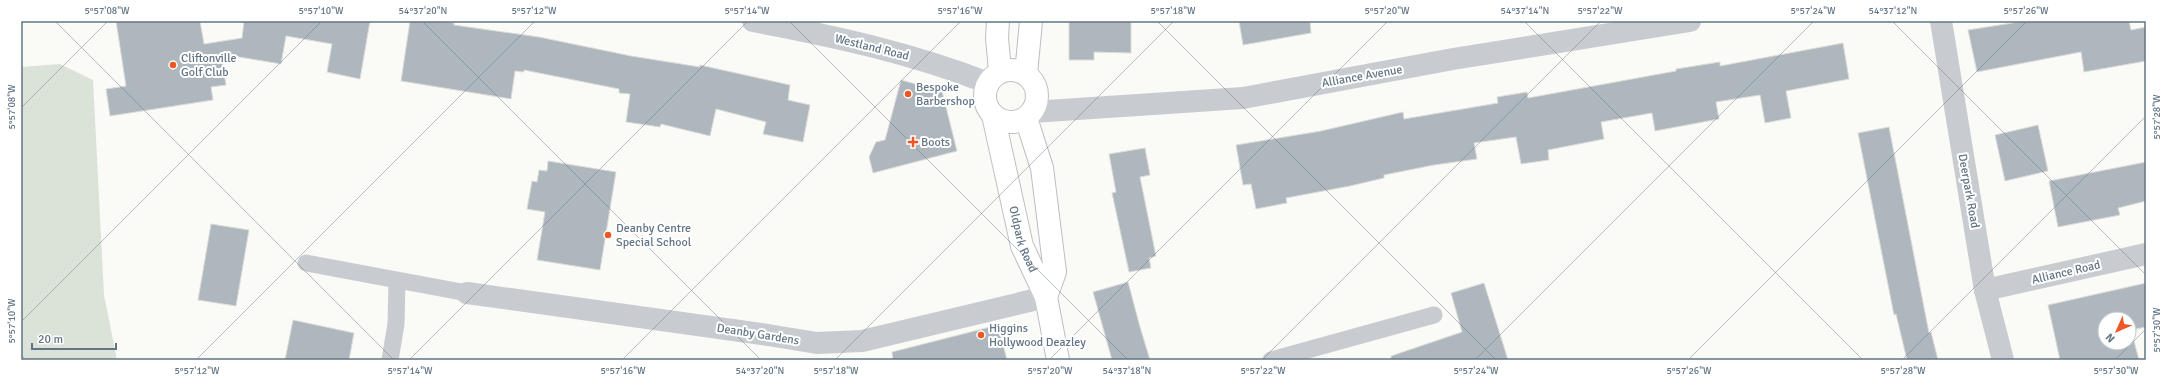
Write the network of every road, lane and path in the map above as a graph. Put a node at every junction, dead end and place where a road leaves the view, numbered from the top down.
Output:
1 (753, 21) edge
2 (998, 21) edge
3 (1031, 21) edge
4 (1690, 21) edge
5 (1941, 21) edge
6 (1026, 74) junction
7 (994, 77) junction
8 (993, 115) junction
9 (1029, 115) junction
10 (2146, 254) edge
11 (306, 263) dead end
12 (398, 281) junction
13 (1985, 290) junction
14 (467, 294) joint
15 (1046, 297) junction
16 (1434, 315) dead end
17 (390, 360) edge
18 (1058, 360) edge
19 (1271, 360) edge
20 (2003, 360) edge

1 - 7 street, Westland Road
2 - 7 main road
3 - 6 main road
4 - 9 street, Alliance Avenue
5 - 13 street, Deerpark Road
6 - 7 main road
6 - 9 main road
7 - 8 main road
8 - 9 main road
8 - 15 main road, Oldpark Road
9 - 15 main road
10 - 13 street, Alliance Road
11 - 12 lane
12 - 14 lane
12 - 17 lane
13 - 20 street, Deerpark Road
14 - 15 street, Deanby Gardens
15 - 18 main road, Oldpark Road
16 - 19 lane

